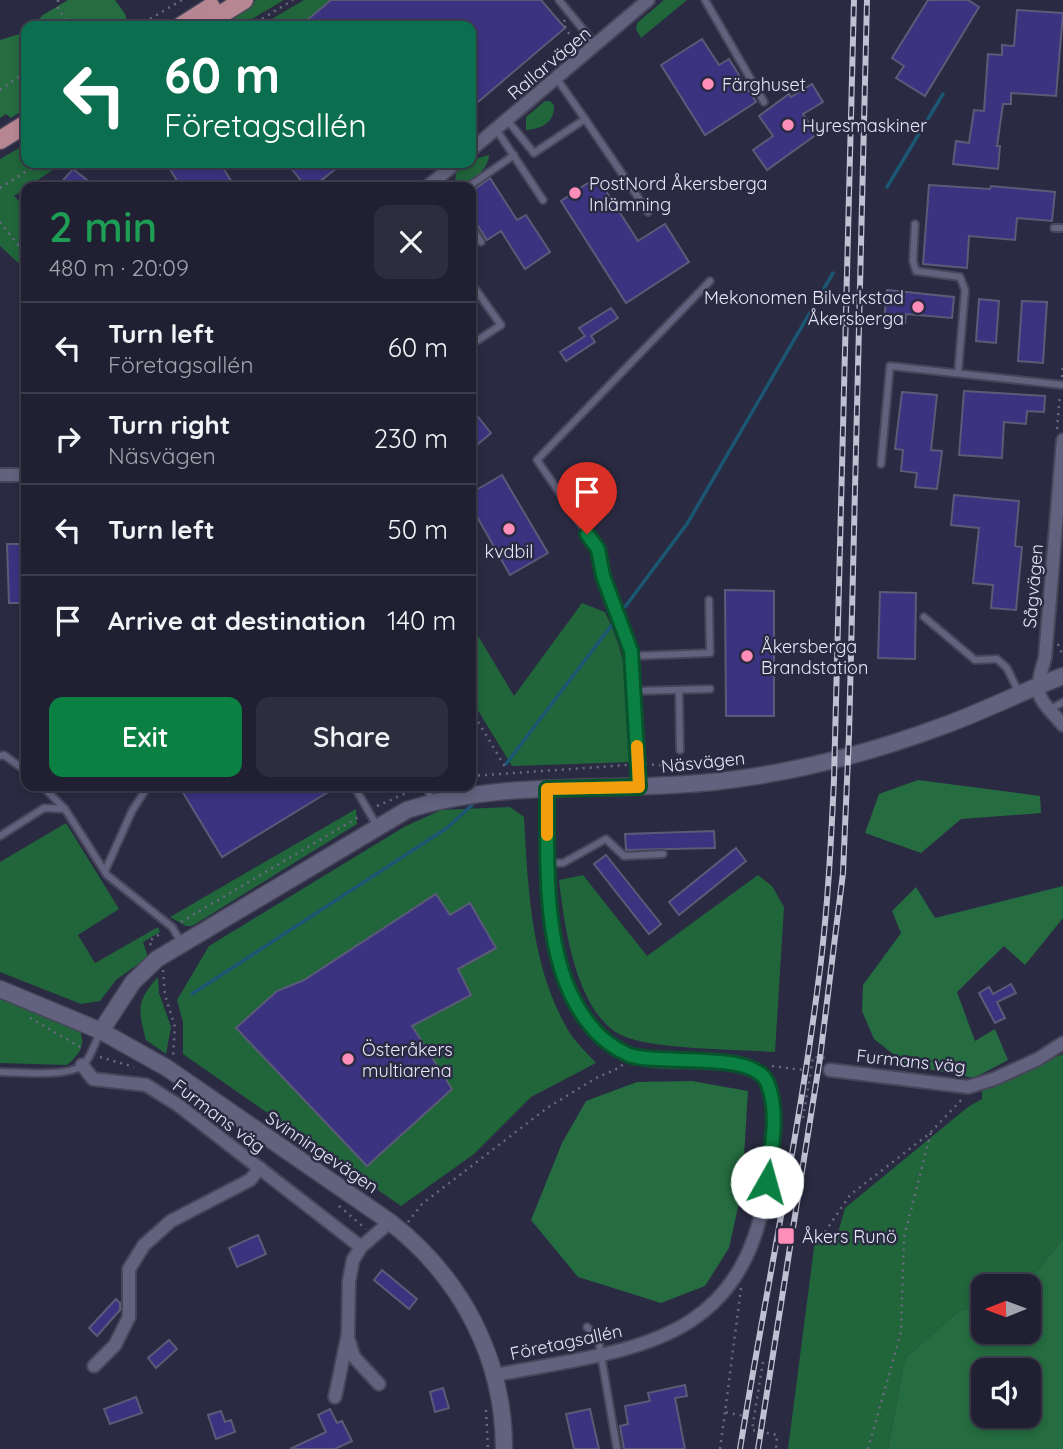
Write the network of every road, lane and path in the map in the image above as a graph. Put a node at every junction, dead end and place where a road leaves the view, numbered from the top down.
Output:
1 (58, 0) edge
2 (182, 0) edge
3 (223, 0) edge
4 (244, 0) edge
5 (293, 0) edge
6 (559, 0) edge
7 (648, 0) edge
8 (705, 0) edge
9 (570, 13) junction
10 (67, 21) edge
11 (146, 21) edge
12 (189, 21) edge
13 (210, 21) edge
14 (258, 21) edge
15 (597, 46) junction
16 (576, 49) dead end
17 (21, 75) edge
18 (557, 79) junction
19 (0, 90) edge
20 (764, 102) dead end
21 (585, 119) junction
22 (507, 120) junction
23 (21, 127) edge
24 (496, 129) junction
25 (21, 138) edge
26 (0, 140) edge
27 (476, 146) edge
28 (0, 152) edge
29 (514, 155) junction
30 (31, 168) edge
31 (475, 182) edge
32 (0, 188) edge
33 (543, 200) dead end
34 (648, 212) dead end
35 (0, 222) edge
36 (915, 224) dead end
37 (1054, 228) dead end
38 (1063, 228) edge
39 (476, 234) edge
40 (481, 242) dead end
41 (21, 249) edge
42 (710, 281) dead end
43 (476, 290) edge
44 (478, 340) dead end
45 (1063, 364) edge
46 (958, 373) junction
47 (1062, 385) edge
48 (1060, 437) edge
49 (881, 464) dead end
50 (0, 475) edge
51 (21, 475) edge
52 (1049, 594) junction
53 (1063, 595) edge
54 (709, 600) dead end
55 (923, 617) dead end
56 (632, 656) junction
57 (1063, 676) edge
58 (1037, 686) junction
59 (710, 689) dead end
60 (679, 690) junction
61 (634, 691) junction
62 (1019, 693) junction
63 (1063, 702) edge
64 (1049, 710) junction
65 (476, 718) edge
66 (1063, 725) edge
67 (680, 750) dead end
68 (0, 755) edge
69 (638, 764) junction
70 (21, 768) edge
71 (704, 769) dead end
72 (508, 771) junction
73 (476, 775) edge
74 (639, 787) junction
75 (547, 789) junction
76 (47, 791) edge
77 (145, 791) edge
78 (357, 791) edge
79 (429, 791) edge
80 (430, 802) junction
81 (65, 809) junction
82 (377, 826) junction
83 (0, 836) edge
84 (663, 854) dead end
85 (547, 863) junction
86 (105, 871) junction
87 (182, 944) junction
88 (0, 989) edge
89 (28, 1017) dead end
90 (101, 1031) junction
91 (1063, 1043) edge
92 (90, 1053) junction
93 (628, 1054) junction
94 (82, 1065) junction
95 (139, 1068) dead end
96 (830, 1070) joint
97 (811, 1071) junction
98 (0, 1072) edge
99 (759, 1073) junction
100 (968, 1087) junction
101 (803, 1118) dead end
102 (932, 1132) junction
103 (260, 1168) junction
104 (413, 1218) dead end
105 (390, 1222) junction
106 (825, 1232) dead end
107 (361, 1247) junction
108 (744, 1265) junction
109 (587, 1327) dead end
110 (348, 1334) junction
111 (600, 1357) junction
112 (763, 1362) dead end
113 (94, 1367) dead end
114 (495, 1375) junction
115 (379, 1384) dead end
116 (335, 1397) dead end
117 (485, 1408) dead end
118 (725, 1412) junction
119 (753, 1418) junction
120 (488, 1449) edge
121 (504, 1449) edge
122 (617, 1449) edge
123 (720, 1449) edge
124 (776, 1449) edge
125 (868, 1449) edge

1 - 10 path
2 - 11 path
3 - 12 main road
4 - 13 main road
5 - 14 path
6 - 9 lane
7 - 15 street, Rallarvägen
8 - 20 lane
9 - 15 lane
9 - 16 path
15 - 18 street, Rallarvägen
17 - 19 path
18 - 21 lane
18 - 22 street, Rallarvägen
21 - 22 lane
21 - 34 lane
22 - 24 street, Rallarvägen
23 - 26 main road
24 - 27 street, Rallarvägen
24 - 29 lane
25 - 28 main road
29 - 31 lane
29 - 33 lane
30 - 32 path
35 - 41 path
36 - 46 lane
37 - 38 lane
39 - 40 lane
42 - 56 lane
43 - 44 lane
45 - 47 path
46 - 47 lane
46 - 49 lane
47 - 48 path
48 - 52 street, Sågvägen
50 - 51 street
52 - 53 lane
52 - 58 street, Sågvägen
54 - 56 lane
55 - 62 lane
56 - 61 lane
57 - 58 street, Näsvägen
58 - 62 street, Näsvägen
58 - 64 street
59 - 60 lane
60 - 61 lane
60 - 67 lane
61 - 69 lane
62 - 74 street, Näsvägen
63 - 64 lane
64 - 66 street
65 - 72 path
68 - 70 lane
69 - 71 path
69 - 72 path
69 - 74 lane
72 - 73 path
74 - 75 street, Näsvägen
75 - 80 street, Näsvägen
75 - 85 street
76 - 81 lane
77 - 86 lane
78 - 82 lane
79 - 80 lane
80 - 82 street, Näsvägen
81 - 83 lane
81 - 86 lane
82 - 87 street, Näsvägen
84 - 85 lane
85 - 93 street
86 - 87 lane
87 - 90 street, Näsvägen
88 - 90 street, Svinningevägen
89 - 92 path
90 - 92 lane
90 - 105 street, Svinningevägen
91 - 100 street, Furmans väg
92 - 94 lane
92 - 95 path
93 - 99 street
93 - 104 path
94 - 98 lane
94 - 103 street, Furmans väg
96 - 97 path
96 - 100 street, Furmans väg
97 - 99 path
97 - 101 path
99 - 108 street, Företagsallén
100 - 102 path
102 - 106 path
102 - 125 path
103 - 107 street, Furmans väg
103 - 113 street, Furmans väg
105 - 107 street
105 - 114 street, Svinningevägen
107 - 110 street
108 - 111 street, Företagsallén
108 - 118 path
109 - 111 lane
110 - 115 street
110 - 116 street
111 - 114 street, Företagsallén
111 - 122 lane
112 - 119 path
114 - 121 street, Svinningevägen
117 - 120 path
118 - 119 path
118 - 123 path
119 - 124 path

